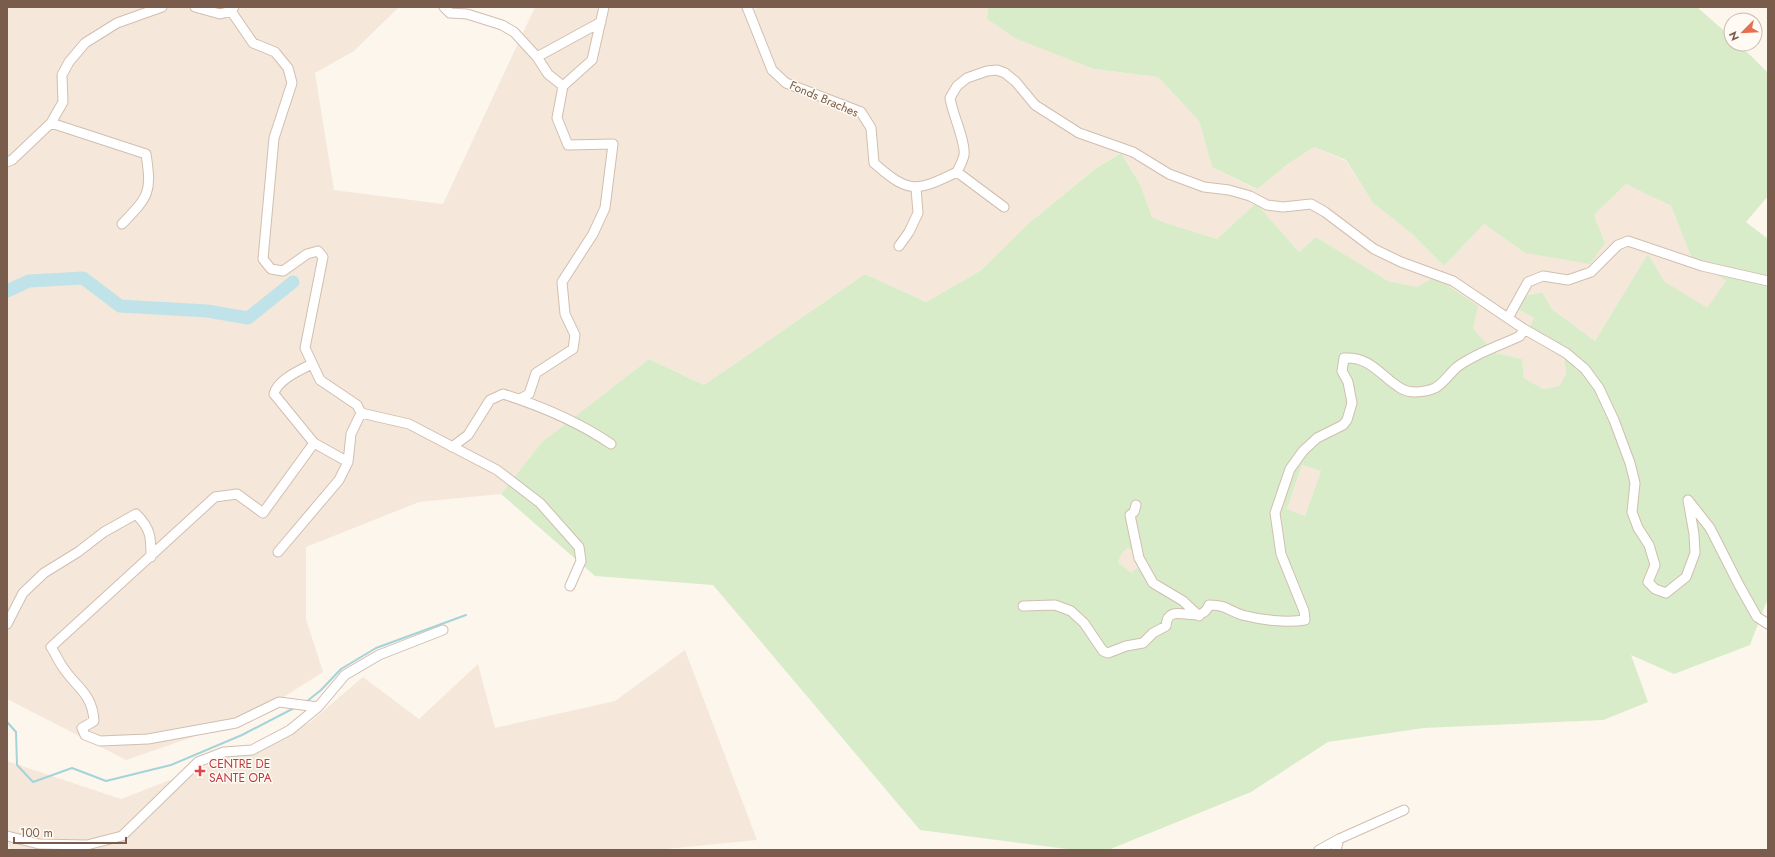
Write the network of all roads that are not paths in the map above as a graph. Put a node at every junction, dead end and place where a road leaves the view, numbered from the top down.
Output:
1 (162, 7) edge
2 (194, 7) edge
3 (444, 7) edge
4 (604, 7) edge
5 (747, 7) edge
6 (232, 9) edge
7 (601, 22) junction
8 (537, 57) junction
9 (563, 86) junction
10 (51, 123) junction
11 (7, 162) edge
12 (957, 172) junction
13 (916, 188) junction
14 (1004, 207) dead end
15 (122, 224) dead end
16 (900, 246) dead end
17 (1768, 281) edge
18 (1508, 318) junction
19 (1524, 329) junction
20 (312, 364) junction
21 (520, 399) junction
22 (360, 413) junction
23 (314, 443) junction
24 (611, 444) dead end
25 (452, 447) junction
26 (348, 462) junction
27 (1136, 505) dead end
28 (278, 552) dead end
29 (151, 557) junction
30 (570, 586) dead end
31 (1023, 606) dead end
32 (1199, 616) junction
33 (7, 624) edge
34 (1768, 624) edge
35 (443, 630) dead end
36 (318, 707) junction
37 (1404, 810) dead end
38 (7, 836) edge
39 (1339, 839) junction
40 (1319, 850) edge
41 (1336, 850) edge

1 - 10 street
2 - 6 street
3 - 8 street
4 - 7 street
5 - 13 street, Fonds Braches
6 - 20 street
7 - 8 street
7 - 9 street
8 - 9 street
9 - 21 street
10 - 11 street
10 - 15 street
12 - 13 street
12 - 14 street
12 - 18 street
13 - 16 street
17 - 18 street
18 - 19 street
19 - 32 street
19 - 34 street
20 - 22 street
20 - 23 street
21 - 24 street
21 - 25 street
22 - 25 street
22 - 26 street
23 - 26 street
23 - 29 street
25 - 30 street
26 - 28 street
27 - 32 street
29 - 33 street
29 - 36 street
31 - 32 street
35 - 36 street
36 - 38 street
37 - 39 street
39 - 40 street
39 - 41 street

